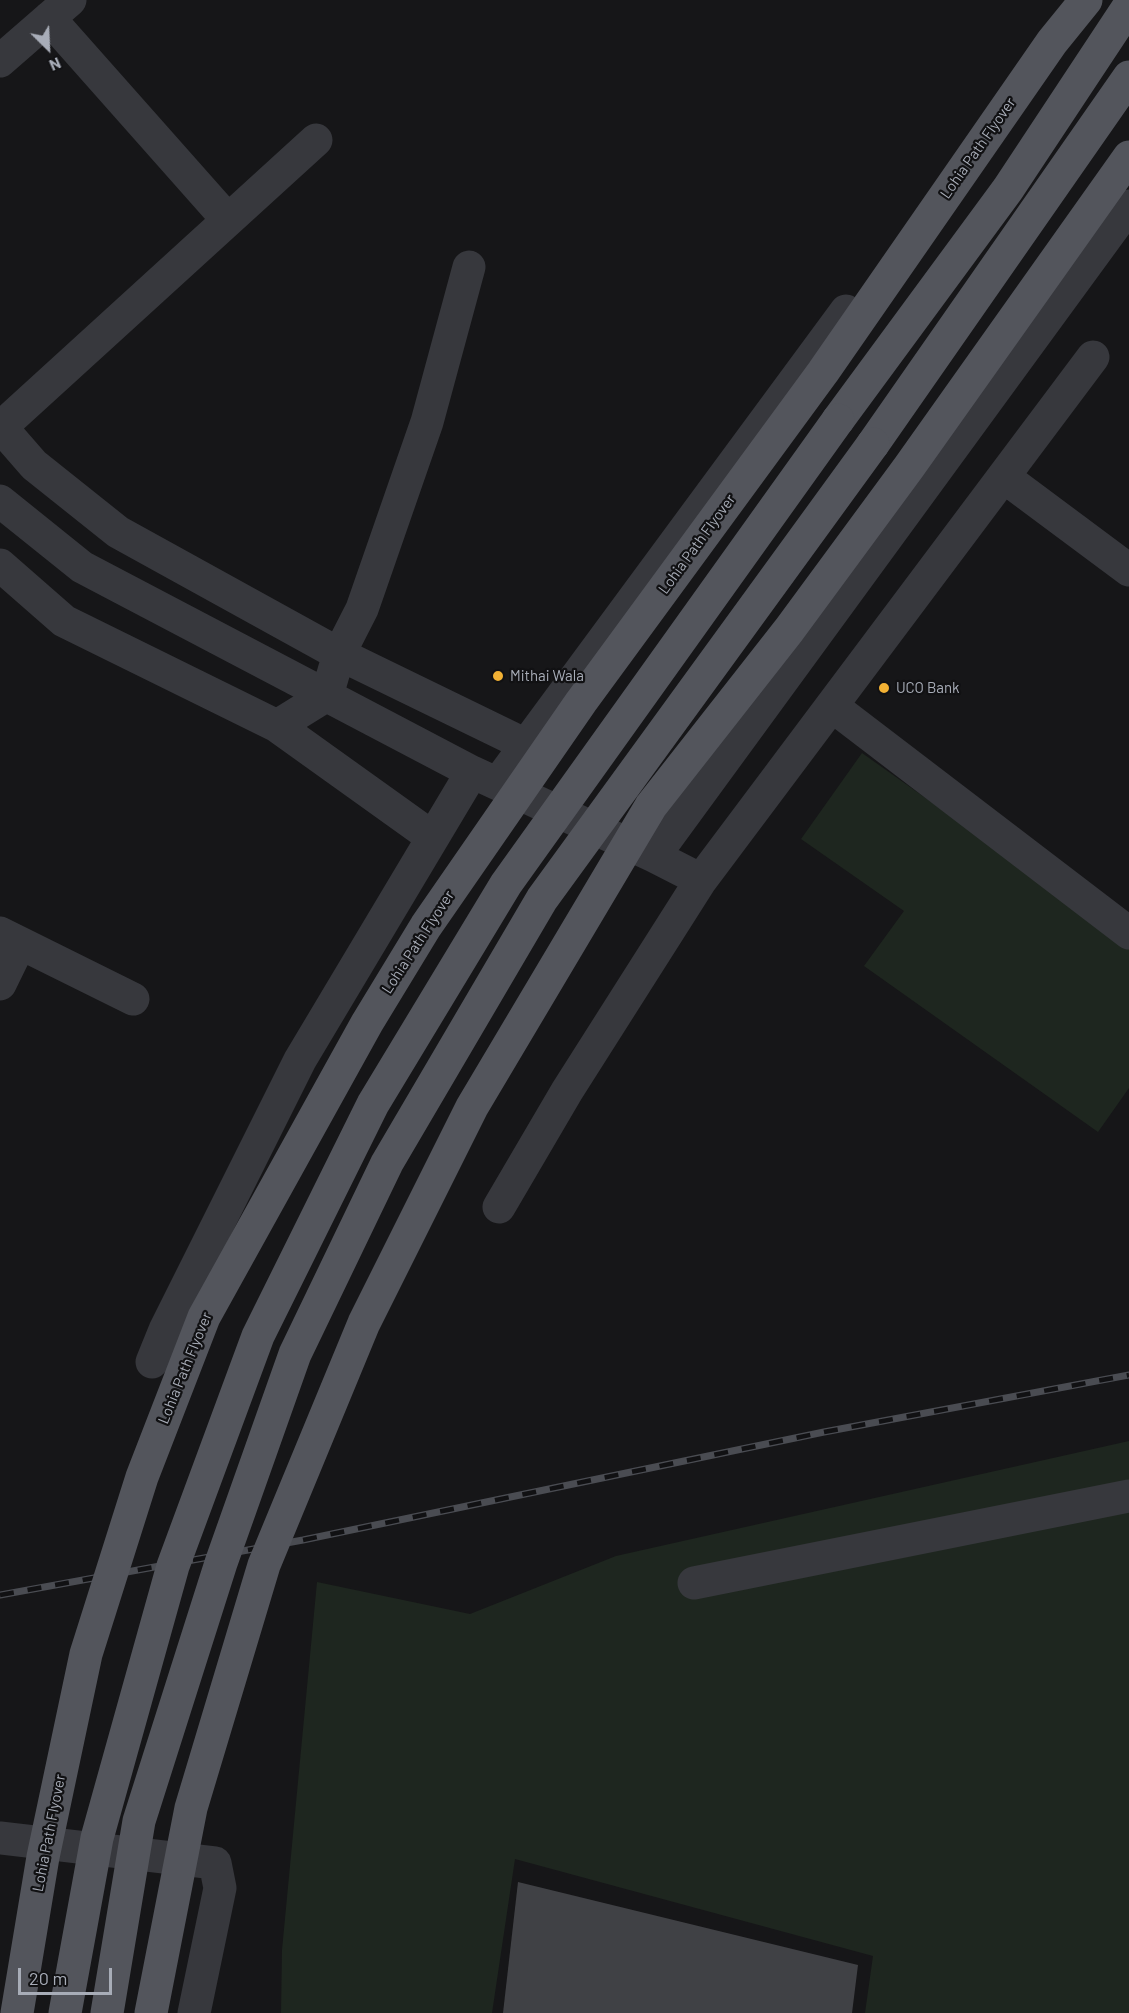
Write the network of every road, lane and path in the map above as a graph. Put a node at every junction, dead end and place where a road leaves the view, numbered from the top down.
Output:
1 (1065, 0) edge
2 (1086, 0) edge
3 (1129, 6) edge
4 (59, 9) edge
5 (0, 61) edge
6 (1129, 77) edge
7 (316, 140) dead end
8 (1129, 157) edge
9 (1129, 206) edge
10 (228, 220) junction
11 (469, 267) dead end
12 (1093, 357) dead end
13 (0, 427) edge
14 (1004, 477) junction
15 (0, 501) edge
16 (0, 566) edge
17 (1129, 570) edge
18 (339, 654) junction
19 (327, 695) junction
20 (832, 706) junction
21 (277, 726) junction
22 (526, 745) junction
23 (485, 778) junction
24 (432, 837) junction
25 (654, 856) junction
26 (700, 880) junction
27 (1129, 933) edge
28 (10, 938) edge
29 (0, 984) edge
30 (133, 999) dead end
31 (499, 1207) dead end
32 (152, 1362) dead end
33 (1129, 1496) edge
34 (693, 1583) dead end
35 (0, 1838) edge
36 (17, 2013) edge
37 (65, 2013) edge
38 (107, 2013) edge
39 (151, 2013) edge
40 (194, 2013) edge

1 - 22 street
2 - 36 main road, Lohia Path Flyover, bridge
3 - 37 main road, bridge
4 - 5 street
4 - 10 street
6 - 38 main road, bridge
7 - 10 street
8 - 39 main road, bridge
9 - 25 street
10 - 13 street
11 - 18 street
12 - 14 street
13 - 18 street
14 - 17 street
14 - 20 street
15 - 19 street
16 - 21 street
18 - 19 street
18 - 22 street
19 - 21 street
19 - 23 street
20 - 26 street
20 - 27 street
21 - 24 street
22 - 23 street
23 - 24 street
23 - 25 street
24 - 32 street
25 - 26 street
26 - 31 street
28 - 29 street
28 - 30 street
33 - 34 street
35 - 40 street

